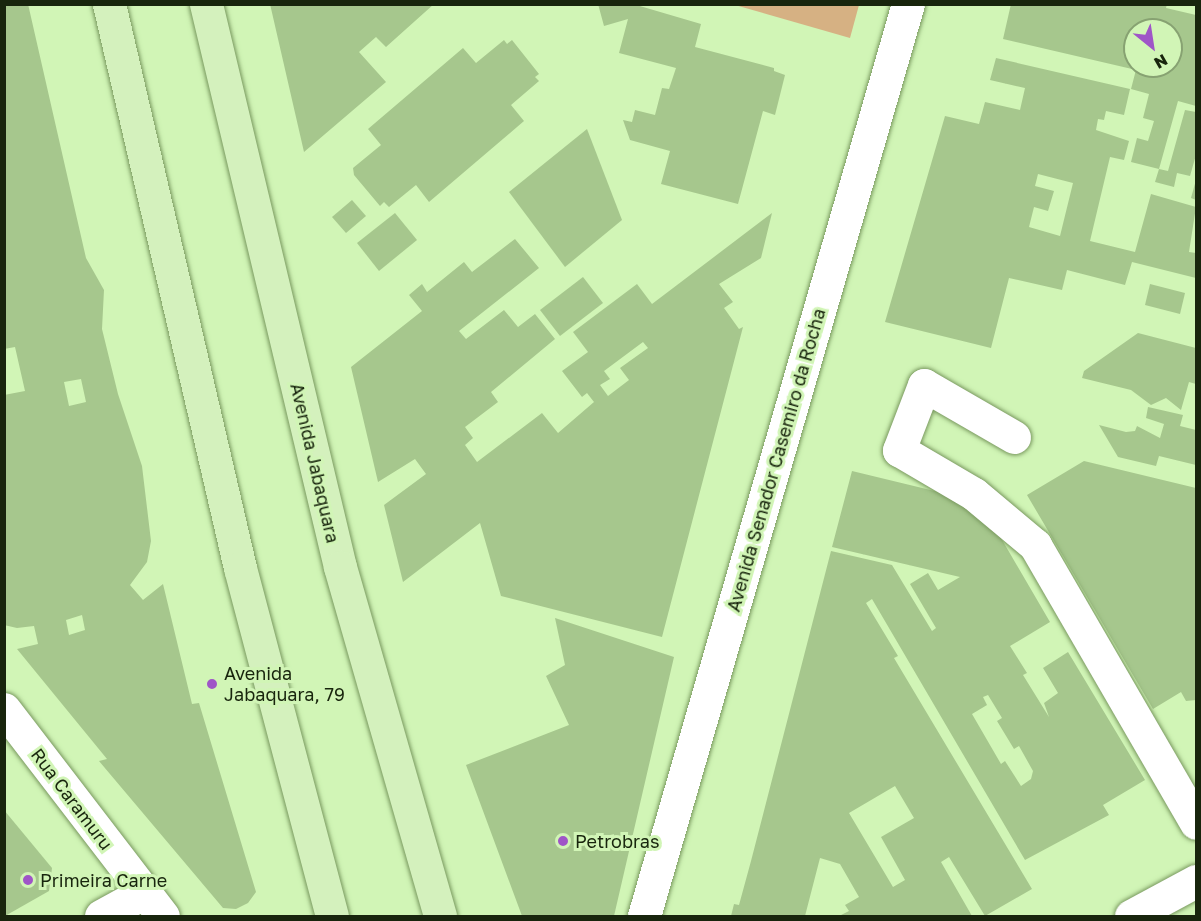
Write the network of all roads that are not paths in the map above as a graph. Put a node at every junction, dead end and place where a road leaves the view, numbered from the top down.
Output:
1 (109, 4) edge
2 (206, 4) edge
3 (908, 4) edge
4 (1014, 437) dead end
5 (4, 709) edge
6 (1197, 823) edge
7 (1197, 881) edge
8 (153, 905) edge
9 (101, 916) edge
10 (332, 916) edge
11 (440, 916) edge
12 (644, 916) edge
13 (1131, 916) edge

1 - 10 main road
2 - 11 main road, Avenida Jabaquara
3 - 12 street, Avenida Senador Casemiro da Rocha
4 - 6 street
5 - 8 street, Rua Caramuru
7 - 13 street
8 - 9 street

